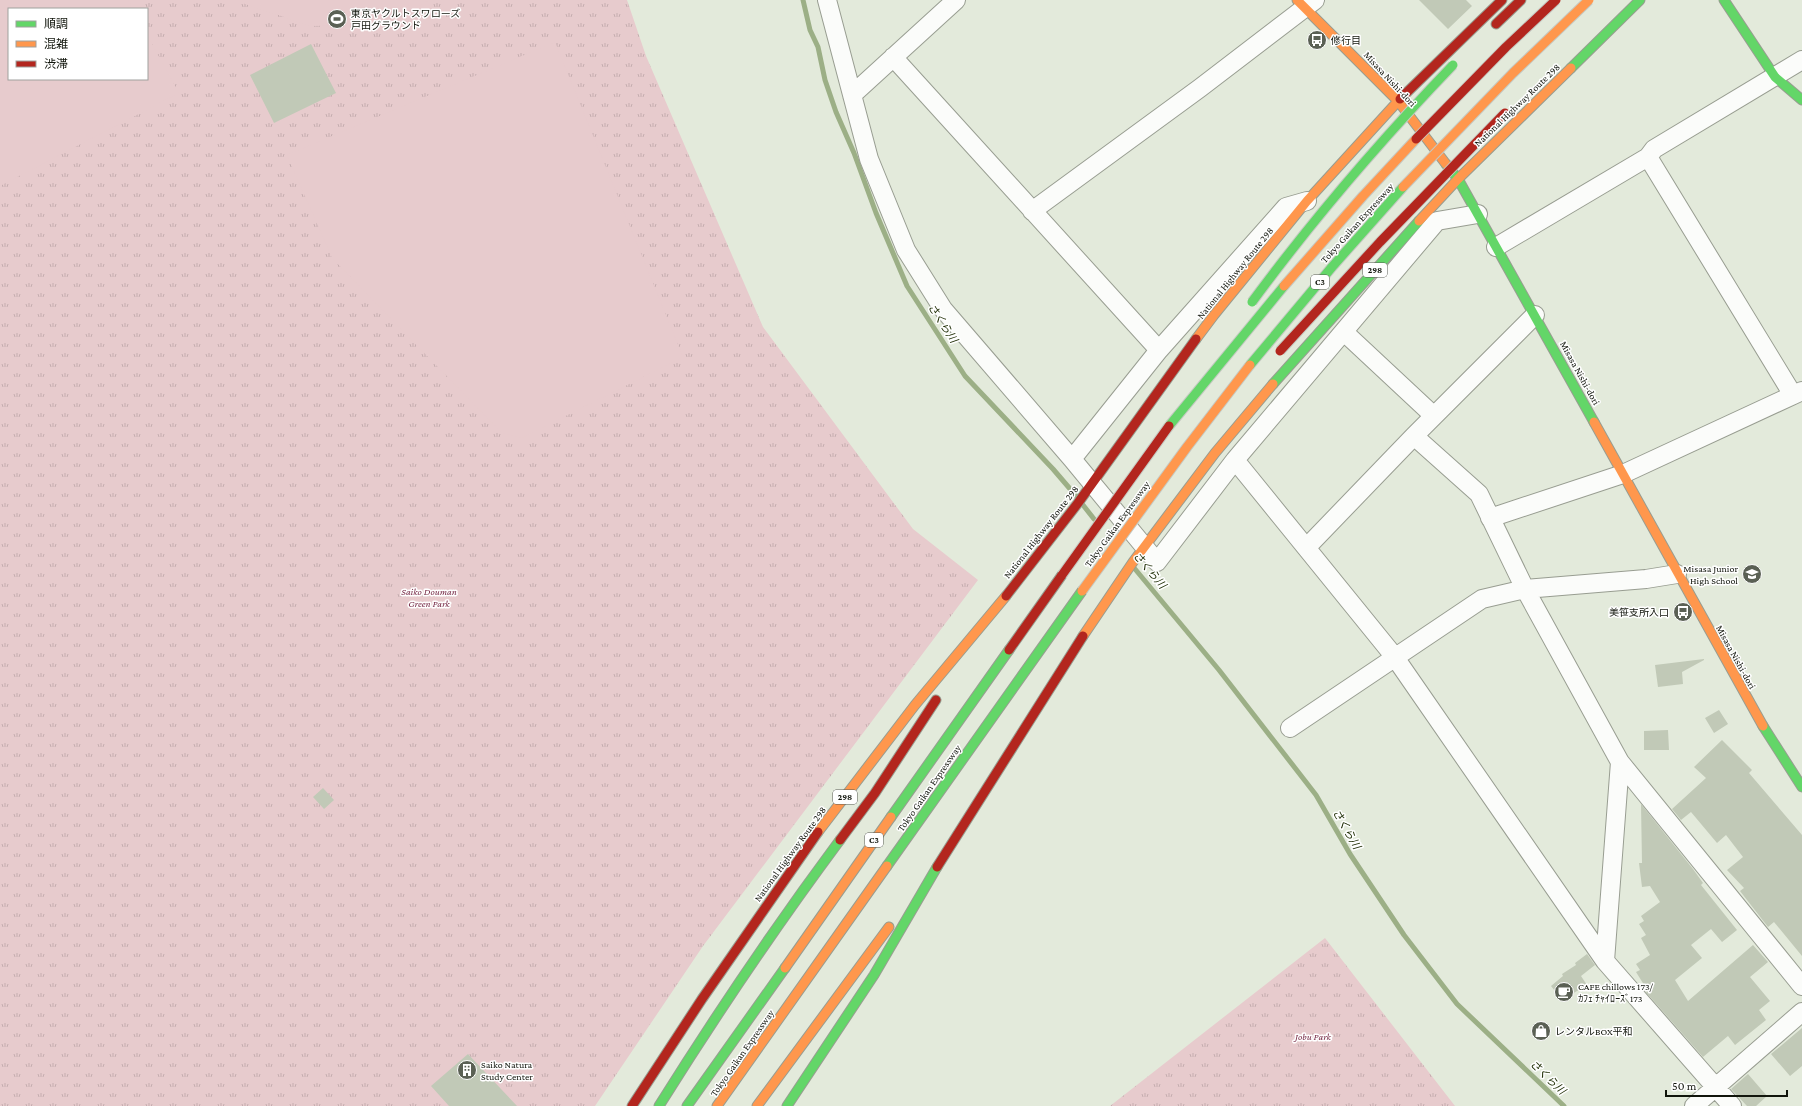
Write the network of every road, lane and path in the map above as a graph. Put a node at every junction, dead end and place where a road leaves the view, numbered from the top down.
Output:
1 (827, 0) edge
2 (956, 0) edge
3 (1502, 0) edge
4 (1520, 0) edge
5 (1556, 0) edge
6 (1589, 0) edge
7 (1640, 0) edge
8 (1724, 0) edge
9 (1306, 3) edge
10 (1487, 32) dead end
11 (893, 57) junction
12 (1459, 59) dead end
13 (1802, 60) edge
14 (1775, 77) junction
15 (852, 94) junction
16 (1802, 100) edge
17 (1398, 101) junction
18 (1510, 108) dead end
19 (1648, 157) junction
20 (1458, 179) junction
21 (1307, 201) junction
22 (1032, 211) junction
23 (1478, 214) junction
24 (1496, 247) junction
25 (1248, 308) dead end
26 (1535, 315) junction
27 (1344, 332) junction
28 (1159, 350) junction
29 (1218, 352) dead end
30 (1274, 358) dead end
31 (1798, 393) edge
32 (1184, 408) junction
33 (1228, 410) dead end
34 (1434, 416) junction
35 (1414, 436) junction
36 (1072, 459) junction
37 (1235, 460) junction
38 (1170, 469) junction
39 (1623, 474) junction
40 (1089, 488) junction
41 (1490, 518) junction
42 (1144, 547) junction
43 (1307, 547) junction
44 (1677, 574) junction
45 (1525, 589) junction
46 (989, 618) junction
47 (1394, 656) junction
48 (952, 676) dead end
49 (939, 695) dead end
50 (1290, 728) dead end
51 (1620, 762) junction
52 (1802, 786) edge
53 (954, 839) junction
54 (1605, 961) junction
55 (1802, 986) edge
56 (1802, 1012) edge
57 (1715, 1086) junction
58 (632, 1106) edge
59 (659, 1106) edge
60 (687, 1106) edge
61 (717, 1106) edge
62 (757, 1106) edge
63 (787, 1106) edge
64 (1694, 1106) edge
65 (1732, 1106) edge

1 - 15 street
2 - 11 street
3 - 17 main road, National Highway Route 298 / 298
4 - 10 main road
5 - 32 main road, Tokyo Gaikan Expressway / C3, bridge
6 - 38 main road, Tokyo Gaikan Expressway / C3, bridge
7 - 20 main road, National Highway Route 298 / 298
8 - 14 main road
9 - 17 main road, Misasa Nishi-dori
9 - 22 street
11 - 15 street
11 - 22 street
12 - 25 main road, bridge
13 - 14 street
14 - 16 main road
14 - 19 street
15 - 36 street
17 - 20 main road, Misasa Nishi-dori
17 - 21 main road, National Highway Route 298 / 298
18 - 30 main road, bridge
19 - 24 street
19 - 31 street
20 - 23 main road, Misasa Nishi-dori
20 - 42 main road, National Highway Route 298 / 298
21 - 28 street
21 - 40 main road, National Highway Route 298 / 298
22 - 28 street
23 - 24 main road, Misasa Nishi-dori
23 - 27 street
24 - 26 main road, Misasa Nishi-dori
26 - 34 street
26 - 39 main road, Misasa Nishi-dori
27 - 34 street
27 - 37 street
28 - 36 street
29 - 32 main road, bridge
31 - 39 street
32 - 60 main road, Tokyo Gaikan Expressway / C3, bridge
33 - 38 main road, bridge
34 - 35 street
35 - 41 street
35 - 43 street
36 - 40 street
37 - 42 street
37 - 43 street
38 - 61 main road, Tokyo Gaikan Expressway / C3, bridge
39 - 41 street
39 - 44 main road, Misasa Nishi-dori
40 - 42 street
40 - 46 main road, National Highway Route 298 / 298
41 - 45 street
42 - 53 main road, National Highway Route 298 / 298
43 - 47 street
44 - 45 street
44 - 52 main road, Misasa Nishi-dori
45 - 47 street
45 - 51 street
46 - 48 main road
46 - 58 main road, National Highway Route 298 / 298
47 - 50 street
47 - 54 street
49 - 59 main road
51 - 54 street
51 - 55 street
53 - 62 main road
53 - 63 main road, National Highway Route 298 / 298
54 - 57 street
56 - 57 street
57 - 64 street
57 - 65 street

